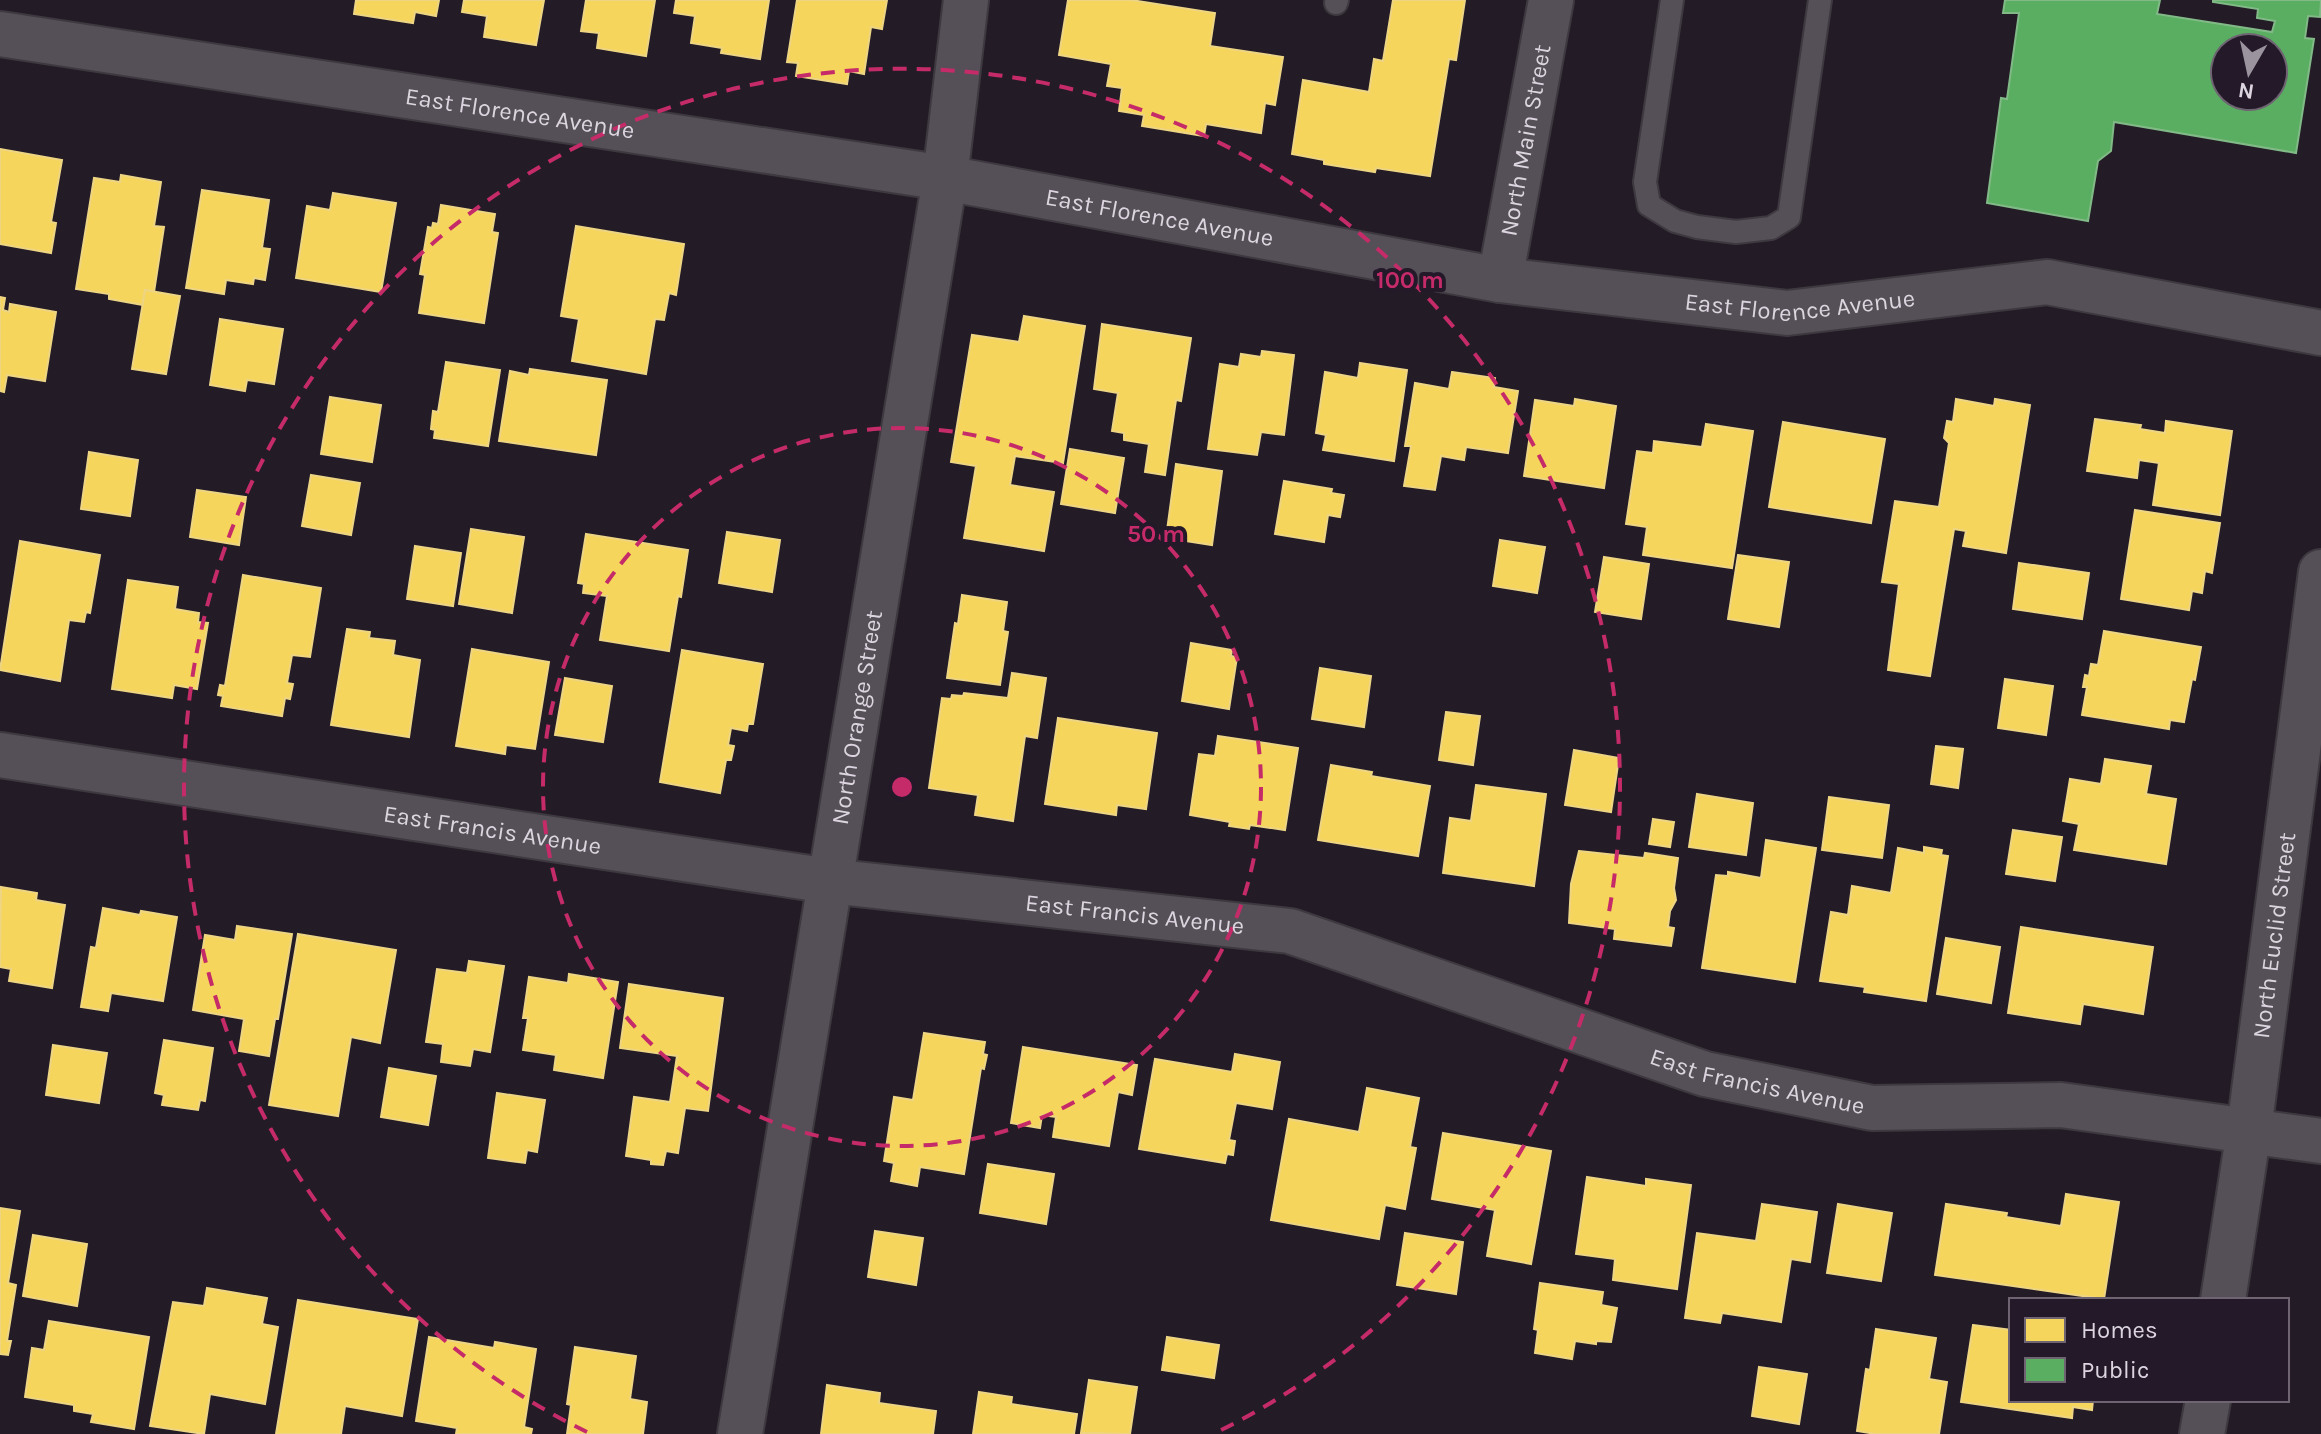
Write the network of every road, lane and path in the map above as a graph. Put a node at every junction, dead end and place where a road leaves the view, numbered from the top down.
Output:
1 (966, 0) edge
2 (1551, 0) edge
3 (1672, 0) edge
4 (1820, 0) edge
5 (0, 34) edge
6 (945, 178) junction
7 (1500, 280) junction
8 (2321, 333) edge
9 (2321, 572) edge
10 (0, 755) edge
11 (829, 881) junction
12 (2249, 1130) junction
13 (2321, 1141) edge
14 (2223, 1298) edge
15 (2208, 1402) edge
16 (740, 1434) edge
17 (2202, 1434) edge

1 - 6 street, North Orange Street
2 - 7 street, North Main Street
3 - 4 lane
5 - 6 street, East Florence Avenue
6 - 7 street, East Florence Avenue
6 - 11 street, North Orange Street
7 - 8 street, East Florence Avenue
9 - 12 street, North Euclid Street
10 - 11 street, East Francis Avenue
11 - 12 street, East Francis Avenue
11 - 16 street, North Orange Street
12 - 13 street, East Francis Avenue
12 - 14 street, North Euclid Street
15 - 17 street

